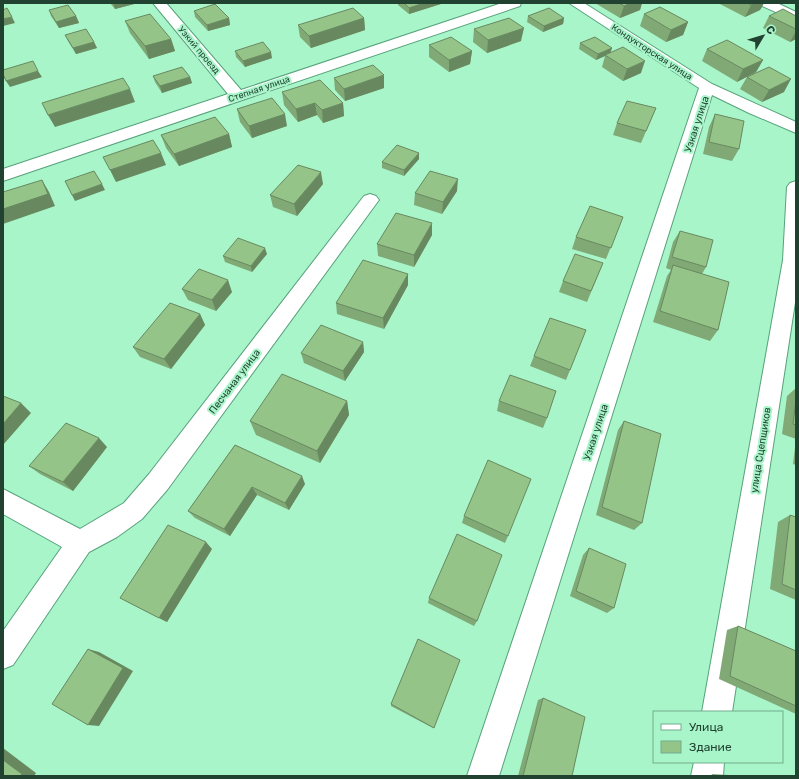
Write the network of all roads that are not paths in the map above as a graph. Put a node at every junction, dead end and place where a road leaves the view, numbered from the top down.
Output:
1 (159, 3) edge
2 (515, 3) edge
3 (575, 3) edge
4 (767, 3) edge
5 (796, 17) edge
6 (707, 87) junction
7 (238, 96) junction
8 (796, 128) edge
9 (3, 175) edge
10 (796, 187) edge
11 (370, 200) dead end
12 (794, 261) edge
13 (3, 501) edge
14 (80, 543) junction
15 (3, 655) edge
16 (717, 711) edge
17 (709, 763) edge
18 (483, 776) edge
19 (707, 776) edge

1 - 7 street, Узкий проезд
2 - 7 street, Степная улица
3 - 6 street, Кондукторская улица
4 - 5 street
6 - 8 street, Кондукторская улица
6 - 18 street, Узкая улица
7 - 9 street, Степная улица
10 - 12 street, улица Сцепщиков
11 - 14 street, Песчаная улица
12 - 16 street, улица Сцепщиков
13 - 14 street
14 - 15 street, Песчаная улица
17 - 19 street

